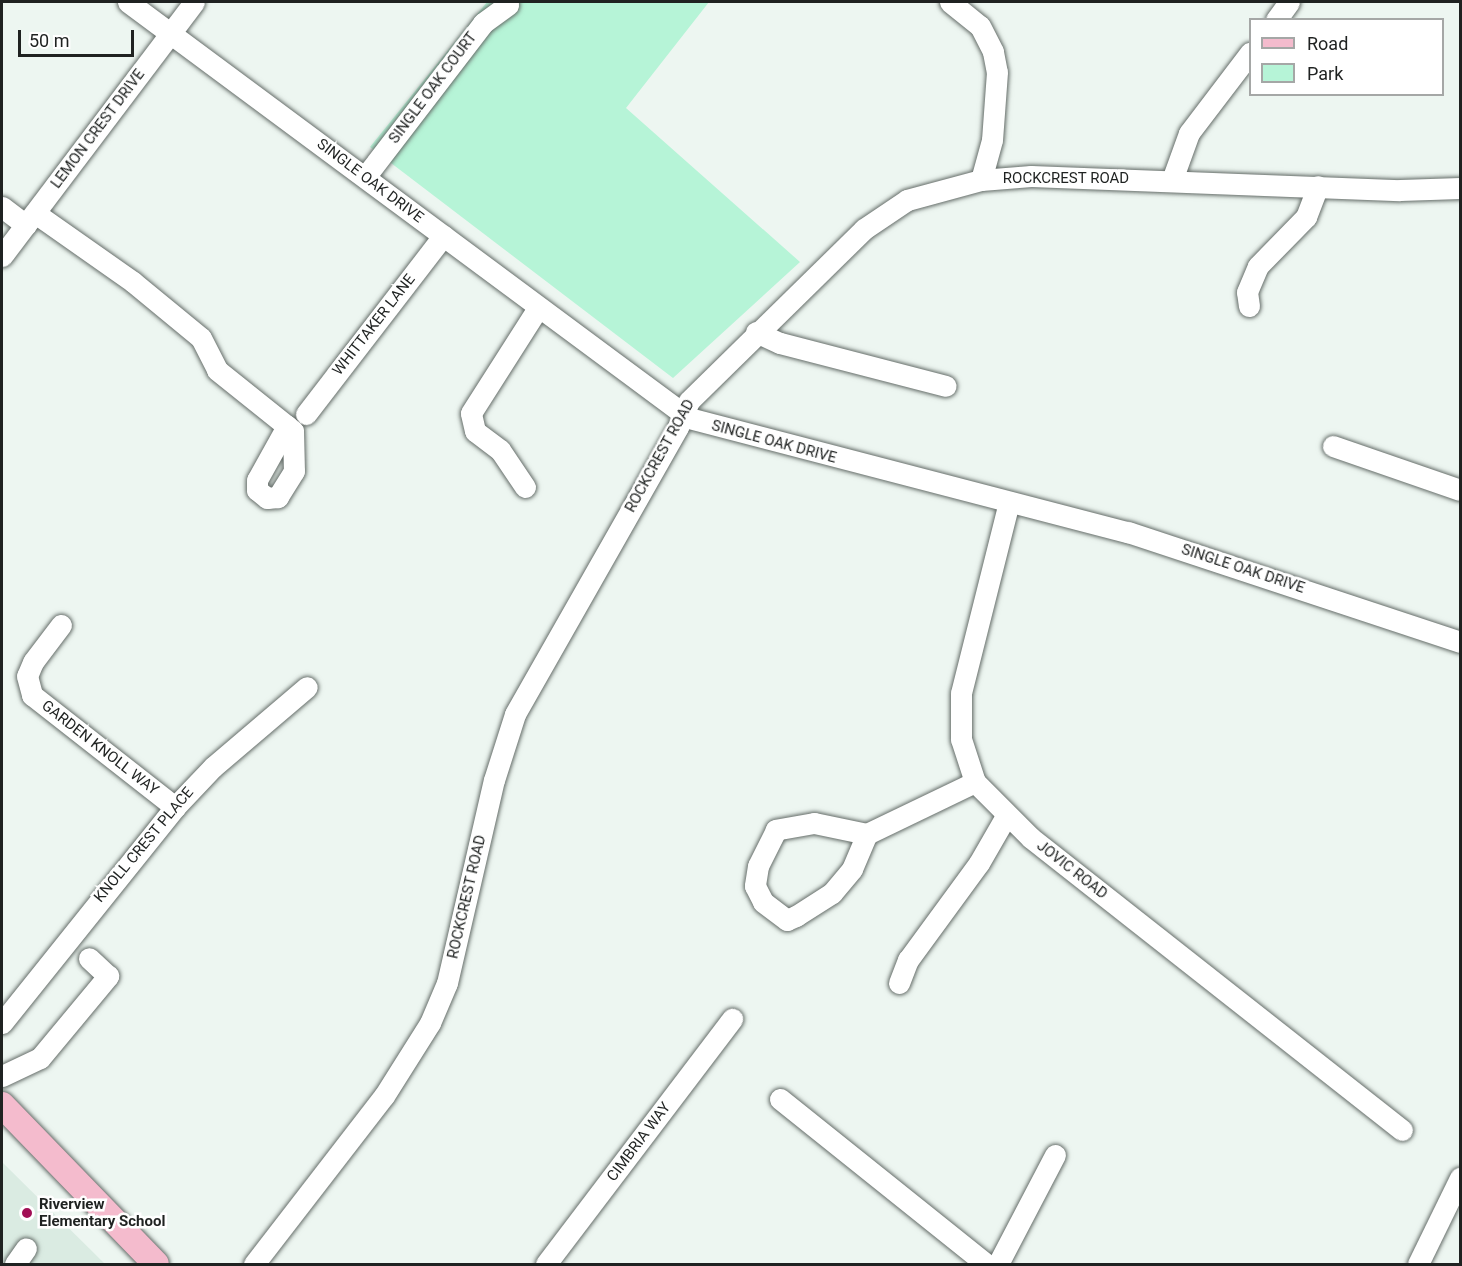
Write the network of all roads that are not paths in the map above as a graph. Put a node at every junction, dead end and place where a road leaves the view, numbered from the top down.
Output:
1 (128, 2) edge
2 (194, 2) edge
3 (950, 2) edge
4 (1289, 2) edge
5 (508, 5) dead end
6 (1277, 18) edge
7 (170, 33) junction
8 (1249, 55) edge
9 (365, 177) junction
10 (981, 180) junction
11 (1172, 180) junction
12 (1318, 186) junction
13 (1461, 188) edge
14 (2, 207) edge
15 (30, 219) junction
16 (443, 236) junction
17 (2, 256) edge
18 (1249, 306) dead end
19 (538, 308) junction
20 (756, 332) junction
21 (946, 386) dead end
22 (306, 414) dead end
23 (682, 415) junction
24 (287, 426) dead end
25 (1333, 446) dead end
26 (525, 487) dead end
27 (1461, 490) edge
28 (1009, 502) junction
29 (61, 625) dead end
30 (1461, 642) edge
31 (307, 687) dead end
32 (975, 782) junction
33 (175, 807) junction
34 (1006, 816) junction
35 (867, 834) junction
36 (88, 958) dead end
37 (899, 983) dead end
38 (732, 1019) dead end
39 (2, 1023) edge
40 (2, 1076) edge
41 (780, 1099) dead end
42 (2, 1105) edge
43 (1402, 1130) dead end
44 (1055, 1155) dead end
45 (1461, 1178) edge
46 (156, 1264) edge
47 (254, 1264) edge
48 (546, 1264) edge
49 (986, 1264) edge
50 (998, 1264) edge
51 (1418, 1264) edge

1 - 7 street, SINGLE OAK DRIVE
2 - 7 street, LEMON CREST DRIVE
3 - 10 street
4 - 6 street
5 - 9 street, SINGLE OAK COURT
7 - 9 street, SINGLE OAK DRIVE
7 - 15 street, LEMON CREST DRIVE
8 - 11 street
9 - 16 street, SINGLE OAK DRIVE
10 - 11 street, ROCKCREST ROAD
10 - 20 street, ROCKCREST ROAD
11 - 12 street, ROCKCREST ROAD
12 - 13 street, ROCKCREST ROAD
12 - 18 street
14 - 15 street
15 - 17 street, LEMON CREST DRIVE
15 - 24 street
16 - 19 street, SINGLE OAK DRIVE
16 - 22 street, WHITTAKER LANE
19 - 23 street, SINGLE OAK DRIVE
19 - 26 street
20 - 21 street
20 - 23 street, ROCKCREST ROAD
23 - 28 street, SINGLE OAK DRIVE
23 - 47 street, ROCKCREST ROAD
25 - 27 street
28 - 30 street, SINGLE OAK DRIVE
28 - 32 street, JOVIC ROAD
29 - 33 street, GARDEN KNOLL WAY
31 - 33 street, KNOLL CREST PLACE
32 - 34 street, JOVIC ROAD
32 - 35 street
33 - 39 street, KNOLL CREST PLACE
34 - 37 street
34 - 43 street, JOVIC ROAD
35 - 35 street
36 - 40 street
38 - 48 street, CIMBRIA WAY
41 - 49 street
42 - 46 main road
44 - 50 street
45 - 51 street

